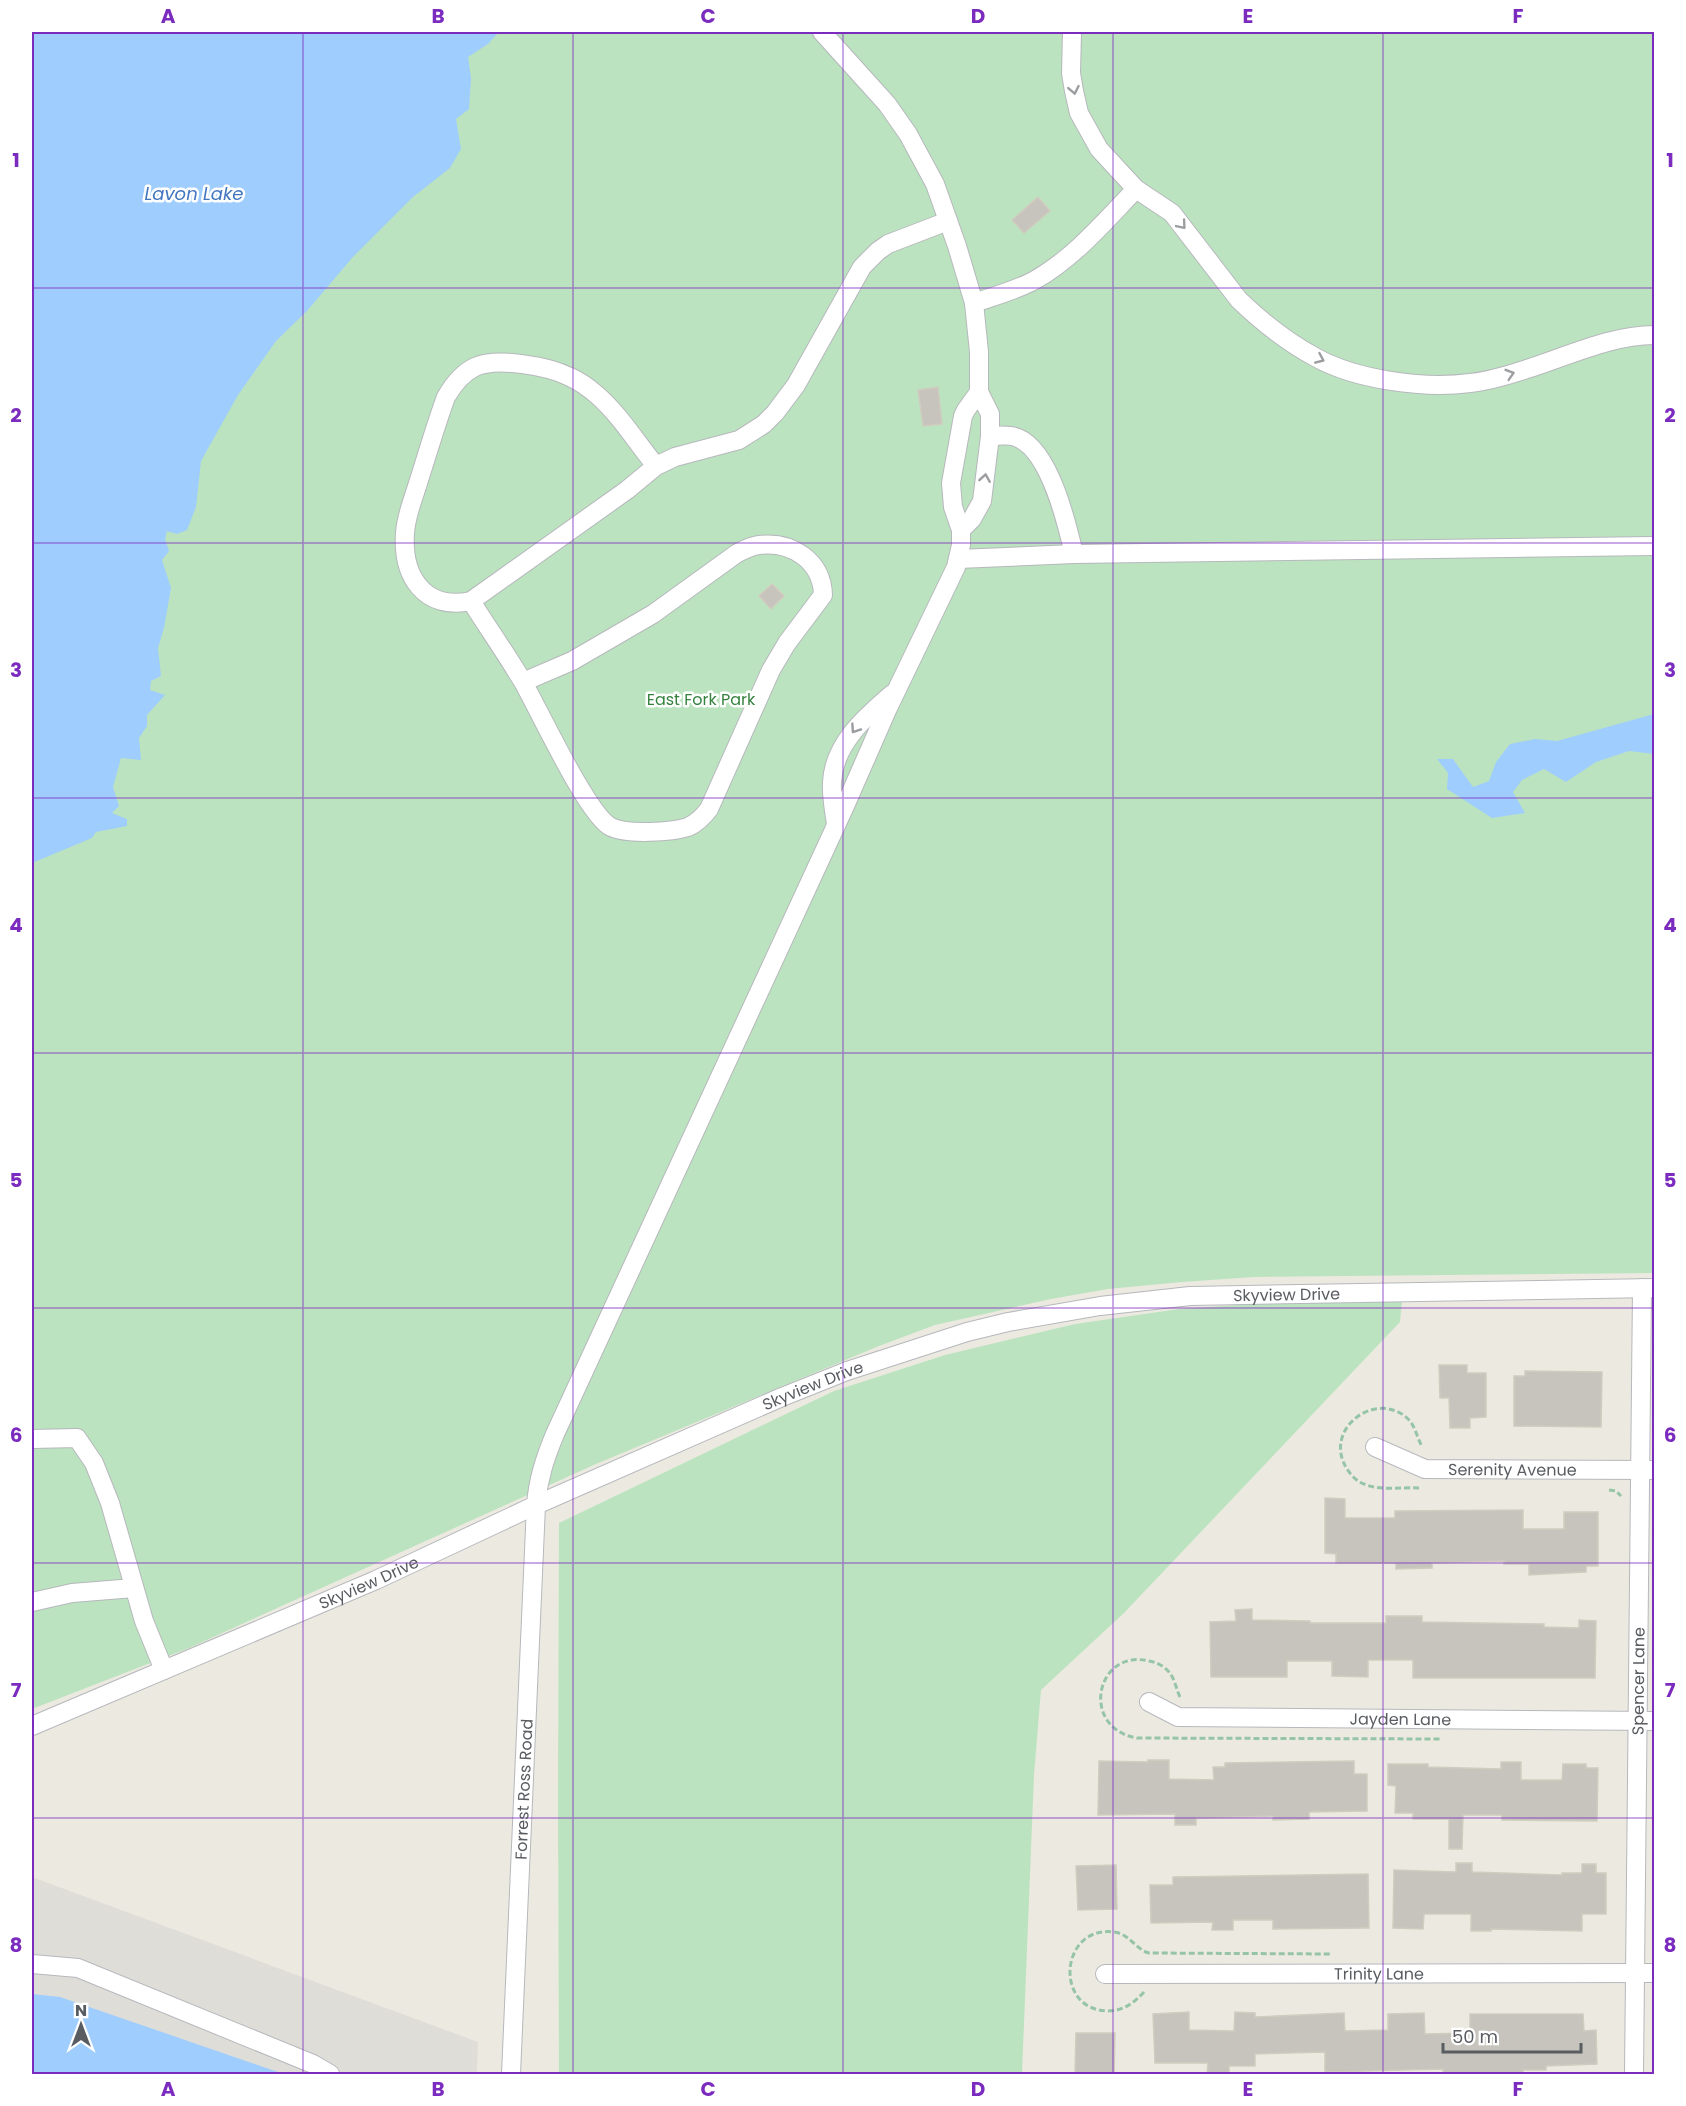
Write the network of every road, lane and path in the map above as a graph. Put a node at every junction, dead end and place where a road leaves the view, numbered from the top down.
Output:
1 (822, 32) edge
2 (1072, 32) edge
3 (1136, 189) junction
4 (948, 221) junction
5 (974, 303) junction
6 (1654, 336) edge
7 (980, 392) junction
8 (990, 436) junction
9 (656, 466) junction
10 (962, 530) junction
11 (1654, 546) edge
12 (1074, 554) junction
13 (958, 559) junction
14 (471, 601) junction
15 (523, 682) junction
16 (897, 689) junction
17 (836, 826) junction
18 (1648, 1288) edge
19 (32, 1439) edge
20 (1375, 1447) dead end
21 (1425, 1449) dead end
22 (1647, 1470) edge
23 (1430, 1488) dead end
24 (1607, 1489) dead end
25 (1623, 1502) dead end
26 (536, 1505) junction
27 (134, 1588) junction
28 (32, 1602) edge
29 (164, 1670) junction
30 (1185, 1701) dead end
31 (1149, 1702) dead end
32 (1646, 1721) edge
33 (32, 1726) edge
34 (1441, 1739) dead end
35 (1331, 1954) dead end
36 (32, 1964) edge
37 (1635, 1973) junction
38 (1654, 1973) edge
39 (1105, 1974) dead end
40 (1148, 1990) dead end
41 (330, 2074) edge
42 (511, 2074) edge
43 (1634, 2074) edge

1 - 4 street
2 -> 3 street
3 - 5 street
3 -> 6 street
4 - 5 street
4 - 9 street
5 - 7 street
7 - 8 street
7 - 10 street
10 -> 8 street
8 - 12 street
9 - 14 street
9 - 14 street
10 - 13 street, Forrest Ross Road
11 - 12 street
12 - 13 street
13 - 16 street, Forrest Ross Road
14 - 15 street
15 - 15 street
16 - 17 street, Forrest Ross Road
16 -> 17 street
17 - 26 street, Forrest Ross Road
18 - 22 street, Spencer Lane
18 - 26 street, Skyview Drive
19 - 27 street
20 - 22 street, Serenity Avenue
21 - 23 path
22 - 32 street, Spencer Lane
24 - 25 path
26 - 29 street, Skyview Drive
26 - 42 street, Forrest Ross Road
27 - 28 street
27 - 29 street
29 - 33 street, Skyview Drive
30 - 34 path
31 - 32 street, Jayden Lane
32 - 37 street, Spencer Lane
35 - 40 path
36 - 41 street
37 - 38 street, Trinity Lane
37 - 39 street, Trinity Lane
37 - 43 street, Spencer Lane

